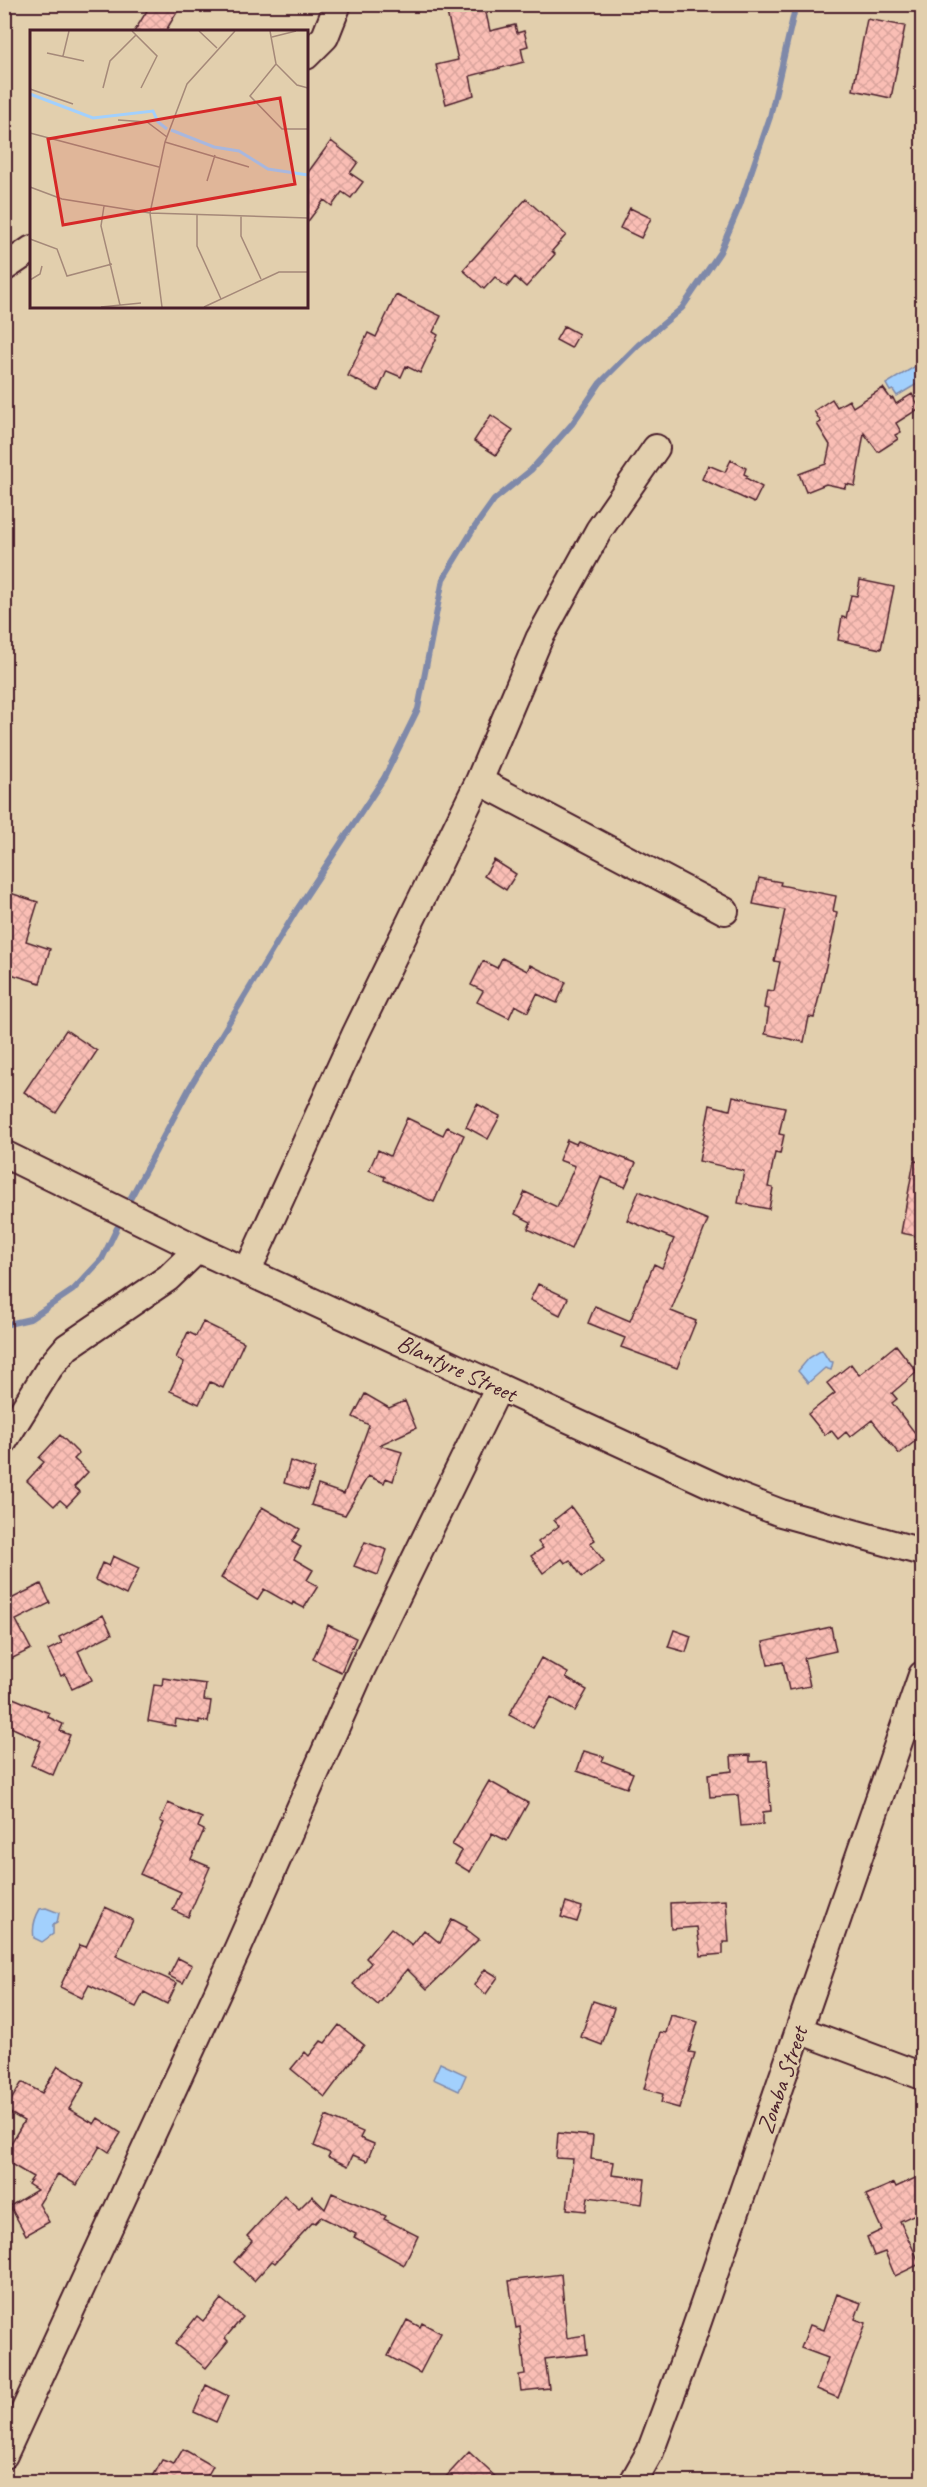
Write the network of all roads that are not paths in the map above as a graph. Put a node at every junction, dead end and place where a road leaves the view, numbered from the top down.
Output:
1 (339, 4) edge
2 (308, 54) edge
3 (30, 250) edge
4 (4, 268) edge
5 (656, 448) dead end
6 (479, 781) junction
7 (725, 911) dead end
8 (4, 1154) edge
9 (198, 1249) junction
10 (247, 1272) junction
11 (499, 1387) junction
12 (4, 1441) edge
13 (922, 1552) edge
14 (922, 1675) edge
15 (799, 2030) junction
16 (922, 2076) edge
17 (4, 2455) edge
18 (633, 2482) edge

1 - 2 street
3 - 4 street
5 - 6 street
6 - 7 street
6 - 10 street
8 - 9 street, Blantyre Street
9 - 10 street, Blantyre Street
9 - 12 street
10 - 11 street, Blantyre Street
11 - 13 street, Blantyre Street
11 - 17 street
14 - 15 street, Zomba Street
15 - 16 street
15 - 18 street, Zomba Street

